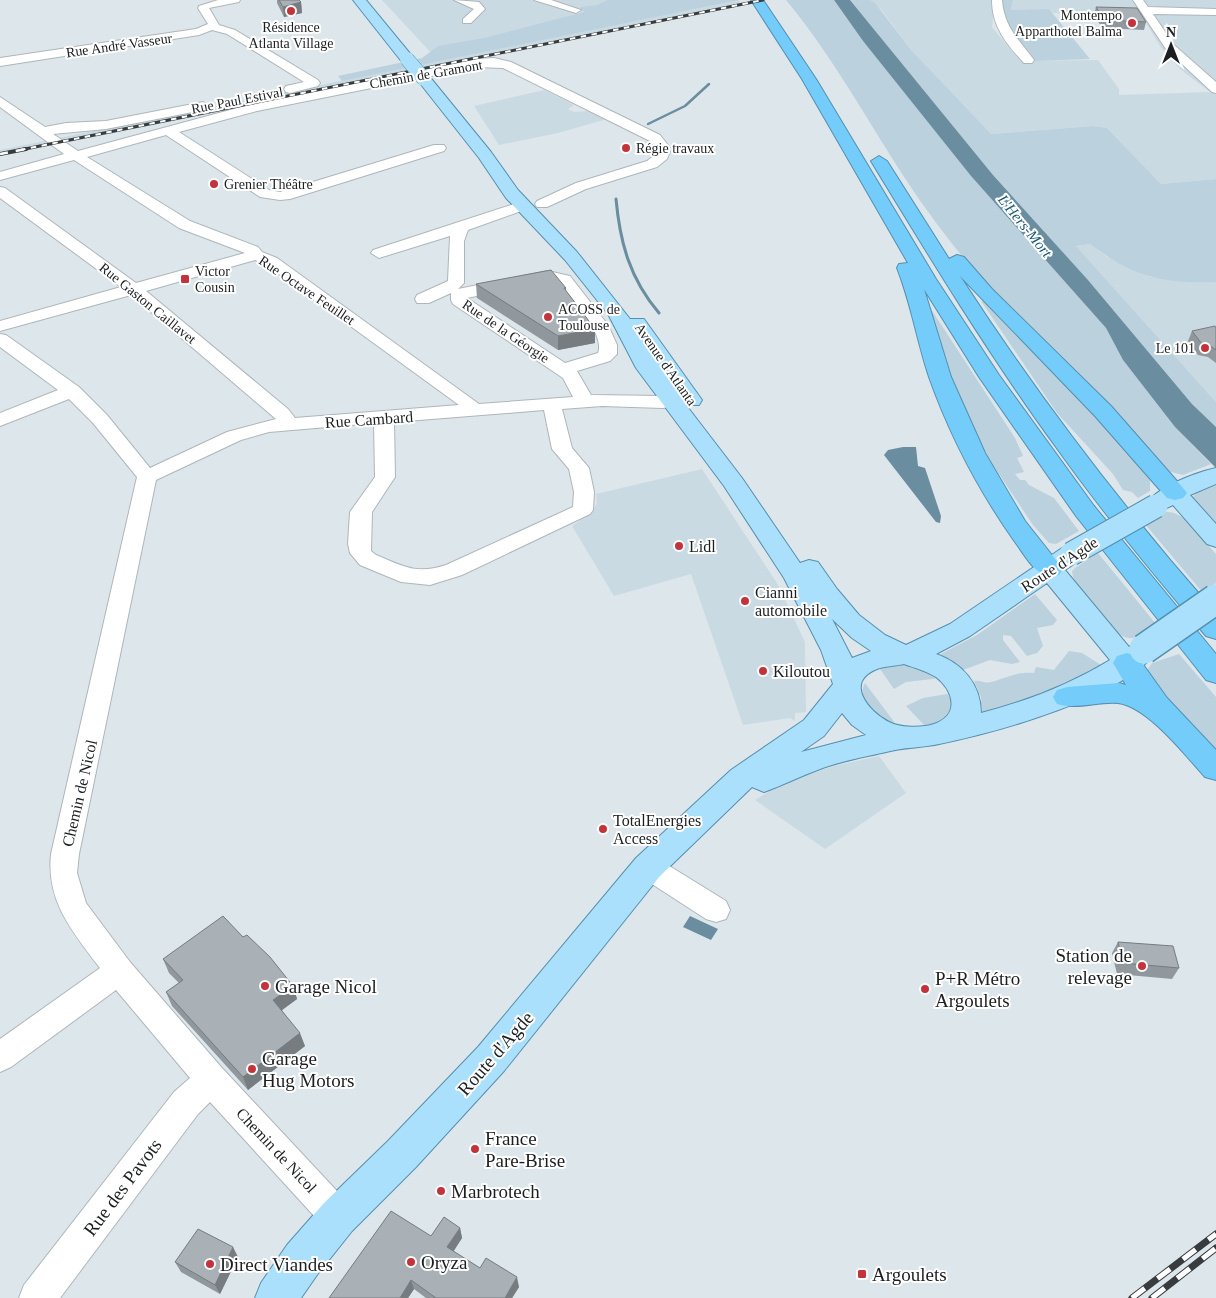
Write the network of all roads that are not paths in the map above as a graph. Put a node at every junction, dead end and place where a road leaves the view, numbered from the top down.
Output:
1 (235, 0) edge
2 (359, 0) edge
3 (366, 0) edge
4 (459, 0) edge
5 (539, 0) edge
6 (749, 0) edge
7 (757, 0) edge
8 (997, 0) edge
9 (202, 4) edge
10 (1141, 5) edge
11 (576, 10) dead end
12 (1216, 12) edge
13 (767, 14) junction
14 (467, 21) dead end
15 (212, 27) junction
16 (410, 59) junction
17 (1028, 60) dead end
18 (0, 62) edge
19 (339, 79) dead end
20 (314, 83) junction
21 (1216, 89) edge
22 (0, 101) edge
23 (23, 117) junction
24 (8, 120) dead end
25 (169, 131) junction
26 (42, 132) junction
27 (439, 148) dead end
28 (870, 148) dead end
29 (79, 156) junction
30 (0, 176) edge
31 (890, 179) junction
32 (0, 191) edge
33 (532, 200) junction
34 (461, 228) junction
35 (905, 242) junction
36 (379, 253) dead end
37 (256, 255) junction
38 (134, 289) junction
39 (424, 299) dead end
40 (0, 326) edge
41 (0, 339) edge
42 (562, 370) junction
43 (673, 390) junction
44 (72, 391) junction
45 (594, 401) junction
46 (552, 405) junction
47 (476, 411) junction
48 (384, 418) junction
49 (0, 420) edge
50 (286, 425) junction
51 (147, 478) junction
52 (1207, 479) edge
53 (1166, 500) junction
54 (1216, 539) edge
55 (1060, 561) junction
56 (1216, 599) edge
57 (1216, 630) edge
58 (904, 655) junction
59 (1135, 656) junction
60 (1216, 673) edge
61 (848, 685) junction
62 (1067, 697) junction
63 (1168, 717) junction
64 (948, 732) junction
65 (902, 737) junction
66 (1216, 769) edge
67 (711, 806) junction
68 (648, 867) junction
69 (716, 910) dead end
70 (119, 972) junction
71 (0, 1057) edge
72 (211, 1079) junction
73 (338, 1217) junction
74 (37, 1298) edge
75 (276, 1298) edge

1 - 9 street
2 - 16 main road, Avenue d'Atlanta
3 - 16 main road, Avenue d'Atlanta
4 - 14 street
5 - 11 street
6 - 13 highway
7 - 13 highway
8 - 17 street
9 - 15 street
10 - 12 street
10 - 21 street
13 - 35 highway
15 - 18 street, Rue André Vasseur
15 - 20 street, Rue Paul Estival
16 - 33 main road, Avenue d'Atlanta, bridge
19 - 20 street
20 - 26 street, Rue Paul Estival
22 - 23 street
23 - 24 street
23 - 26 street
25 - 27 street
25 - 29 street, Chemin de Gramont
25 - 33 street, Chemin de Gramont
26 - 29 street
28 - 31 highway
29 - 30 street
29 - 37 street, Rue Octave Feuillet
31 - 53 highway
31 - 57 highway
32 - 38 street, Rue Gaston Caillavet
33 - 34 street, Chemin de Gramont
33 - 43 main road, Avenue d'Atlanta
34 - 36 street, Chemin de Gramont
34 - 39 street
35 - 55 highway
35 - 60 highway
37 - 38 street
37 - 47 street, Rue Octave Feuillet
38 - 40 street
38 - 50 street, Rue Gaston Caillavet
41 - 44 street
42 - 42 street, Rue de la Géorgie
42 - 45 street, Rue de la Géorgie
43 - 45 street, Rue Cambard
43 - 45 street, Rue Cambard
43 - 58 main road, Avenue d'Atlanta
43 - 61 main road, Avenue d'Atlanta
44 - 49 street
44 - 51 street
45 - 46 street, Rue Cambard
46 - 47 street, Rue Cambard
46 - 48 street
47 - 48 street, Rue Cambard
48 - 50 street, Rue Cambard
50 - 51 street, Rue Cambard
51 - 70 street, Chemin de Nicol
52 - 53 main road, Route d'Agde
53 - 54 main road
53 - 55 main road, Route d'Agde, bridge
55 - 58 main road, Route d'Agde
55 - 59 main road
56 - 59 main road, bridge
58 - 61 main road
58 - 64 main road
59 - 62 main road
59 - 63 highway
61 - 65 main road
61 - 67 main road, Route d'Agde
62 - 63 highway
62 - 64 main road
63 - 66 highway
64 - 65 main road
65 - 67 main road, Route d'Agde
67 - 68 main road, Route d'Agde
68 - 69 street
68 - 73 main road, Route d'Agde
70 - 71 street
70 - 72 street, Chemin de Nicol
72 - 73 street, Chemin de Nicol
72 - 74 street, Rue des Pavots
73 - 75 main road, Route d'Agde

